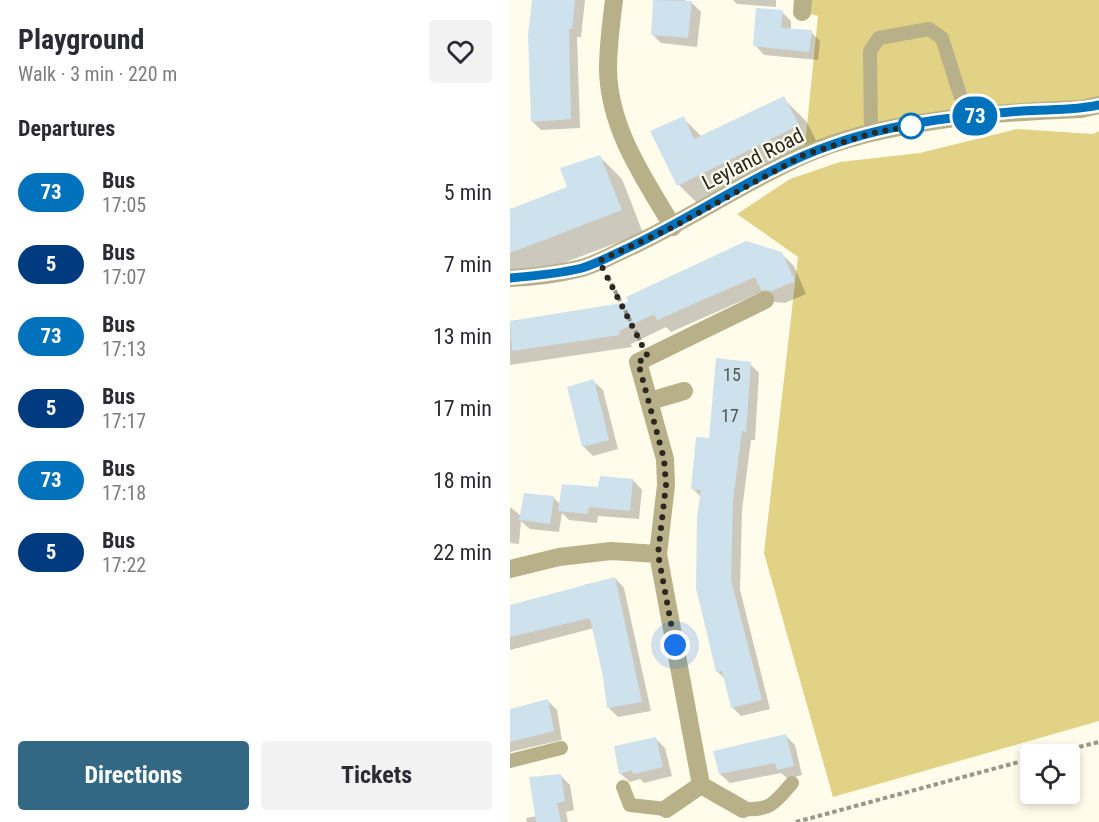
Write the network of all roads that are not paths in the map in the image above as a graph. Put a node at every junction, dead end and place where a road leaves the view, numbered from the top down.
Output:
1 (614, 0) edge
2 (1099, 105) edge
3 (967, 117) junction
4 (872, 133) junction
5 (673, 227) junction
6 (510, 278) edge
7 (765, 300) dead end
8 (684, 391) dead end
9 (650, 402) junction
10 (658, 554) junction
11 (510, 569) edge
12 (561, 748) dead end
13 (510, 761) edge
14 (792, 783) dead end
15 (701, 785) junction
16 (622, 787) dead end
17 (666, 809) joint
18 (742, 809) joint

1 - 5 street
2 - 3 street, Leyland Road
3 - 4 street, Leyland Road
3 - 4 lane
4 - 5 street, Leyland Road
5 - 6 street, Leyland Road
7 - 9 street
8 - 9 street
9 - 10 street
10 - 11 street
10 - 15 street
12 - 13 lane
14 - 18 lane
15 - 17 street
15 - 18 street
16 - 17 lane

